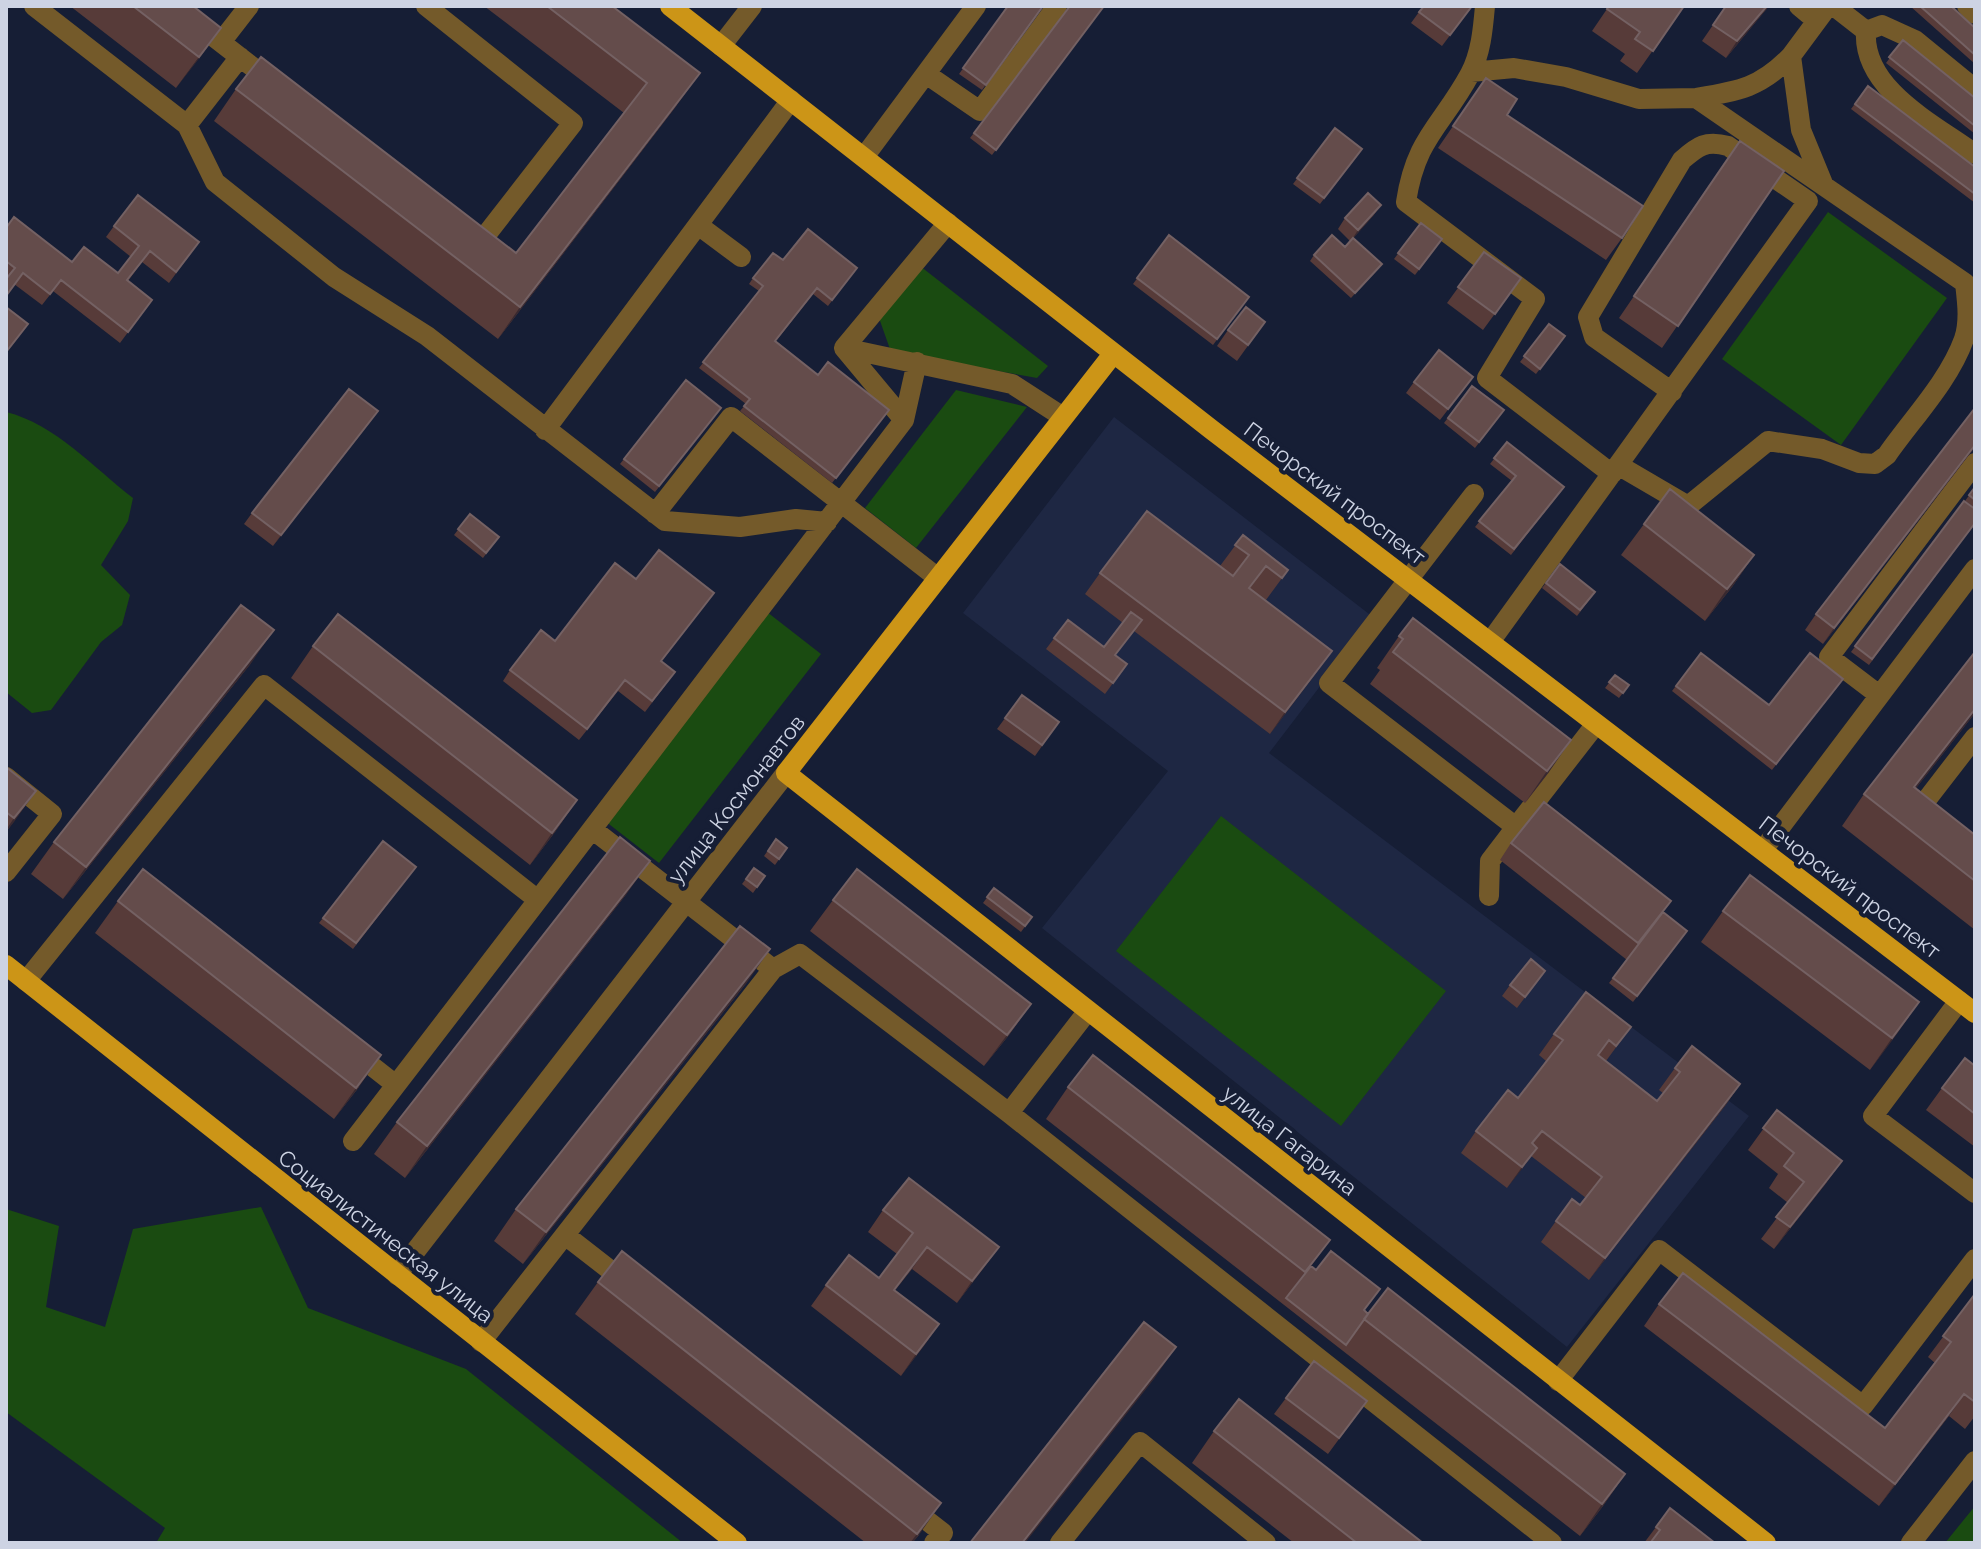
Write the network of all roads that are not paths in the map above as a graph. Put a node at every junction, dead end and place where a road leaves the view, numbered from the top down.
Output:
1 (34, 6) edge
2 (174, 6) edge
3 (249, 6) edge
4 (426, 6) edge
5 (670, 6) edge
6 (752, 6) edge
7 (976, 6) edge
8 (1057, 6) edge
9 (1485, 6) edge
10 (1799, 6) edge
11 (1967, 6) edge
12 (1827, 11) edge
13 (1975, 14) edge
14 (1866, 31) junction
15 (221, 42) junction
16 (721, 46) junction
17 (1791, 56) junction
18 (240, 57) junction
19 (1471, 72) junction
20 (926, 74) junction
21 (1975, 89) edge
22 (290, 97) edge
23 (1696, 98) junction
24 (791, 100) junction
25 (187, 125) junction
26 (1975, 154) edge
27 (864, 157) junction
28 (1824, 186) junction
29 (948, 223) junction
30 (454, 225) edge
31 (698, 225) junction
32 (741, 257) dead end
33 (844, 348) junction
34 (1113, 354) junction
35 (917, 362) junction
36 (1672, 392) junction
37 (1063, 417) junction
38 (904, 420) junction
39 (545, 430) junction
40 (1975, 463) edge
41 (1615, 469) junction
42 (1474, 494) dead end
43 (841, 503) junction
44 (655, 514) junction
45 (827, 522) junction
46 (1975, 569) edge
47 (938, 578) junction
48 (1408, 580) junction
49 (1490, 642) junction
50 (1879, 695) junction
51 (1596, 724) junction
52 (1975, 737) edge
53 (786, 773) junction
54 (6, 777) edge
55 (1516, 827) junction
56 (592, 829) junction
57 (1975, 849) edge
58 (1763, 850) junction
59 (6, 872) edge
60 (1489, 896) dead end
61 (538, 900) junction
62 (687, 902) junction
63 (6, 965) edge
64 (773, 969) junction
65 (26, 981) junction
66 (1967, 1007) edge
67 (1087, 1012) junction
68 (335, 1038) edge
69 (396, 1085) junction
70 (1009, 1113) junction
71 (353, 1141) dead end
72 (1975, 1193) edge
73 (565, 1235) junction
74 (1975, 1259) edge
75 (397, 1275) junction
76 (638, 1292) edge
77 (481, 1342) junction
78 (1558, 1381) junction
79 (1975, 1461) edge
80 (894, 1494) edge
81 (737, 1543) edge
82 (934, 1543) edge
83 (1060, 1543) edge
84 (1266, 1543) edge
85 (1552, 1543) edge
86 (1766, 1543) edge
87 (1911, 1543) edge

1 - 25 street
2 - 15 street
3 - 15 street
4 - 30 street
5 - 16 main road, Печорский проспект
6 - 16 street
7 - 20 street
8 - 20 street
9 - 19 street
10 - 12 street
11 - 13 street
12 - 14 street
12 - 17 street
14 - 21 street
14 - 26 street
15 - 18 street
16 - 24 main road, Печорский проспект
17 - 23 street
17 - 28 street
18 - 22 street
18 - 25 street
19 - 23 street
19 - 41 street
20 - 27 street
23 - 28 street
24 - 27 main road, Печорский проспект
24 - 31 street
25 - 39 street
27 - 29 main road, Печорский проспект
28 - 41 street
29 - 33 street
29 - 34 main road, Печорский проспект
31 - 32 street
31 - 39 street
33 - 35 street
33 - 38 street
34 - 37 main road, улица Космонавтов
34 - 48 main road, Печорский проспект
35 - 37 street
35 - 38 street
36 - 36 street
36 - 41 street
37 - 47 main road, улица Космонавтов
38 - 43 street
39 - 44 street
40 - 50 street
41 - 49 street
42 - 48 street
43 - 44 street
43 - 45 street
43 - 47 street
44 - 45 street
45 - 56 street
46 - 50 street
47 - 53 main road, улица Космонавтов
48 - 49 main road, Печорский проспект
48 - 55 street
49 - 51 main road, Печорский проспект
50 - 58 street
51 - 55 street
51 - 58 main road, Печорский проспект
52 - 57 street
53 - 62 street, улица Космонавтов
53 - 67 main road, улица Гагарина
54 - 59 street
55 - 60 street
56 - 61 street
56 - 62 street
58 - 66 main road, Печорский проспект
61 - 65 street
61 - 69 street
62 - 64 street
62 - 75 street, улица Космонавтов
63 - 65 main road, Социалистическая улица
64 - 70 street
64 - 73 street
65 - 75 main road, Социалистическая улица
66 - 72 street
67 - 70 street
67 - 78 main road, улица Гагарина
68 - 69 street
69 - 71 street
70 - 85 street
73 - 76 street
73 - 77 street
74 - 78 street
75 - 77 main road, Социалистическая улица
77 - 81 main road, Социалистическая улица
78 - 86 main road, улица Гагарина
79 - 87 street
80 - 82 street
83 - 84 street

